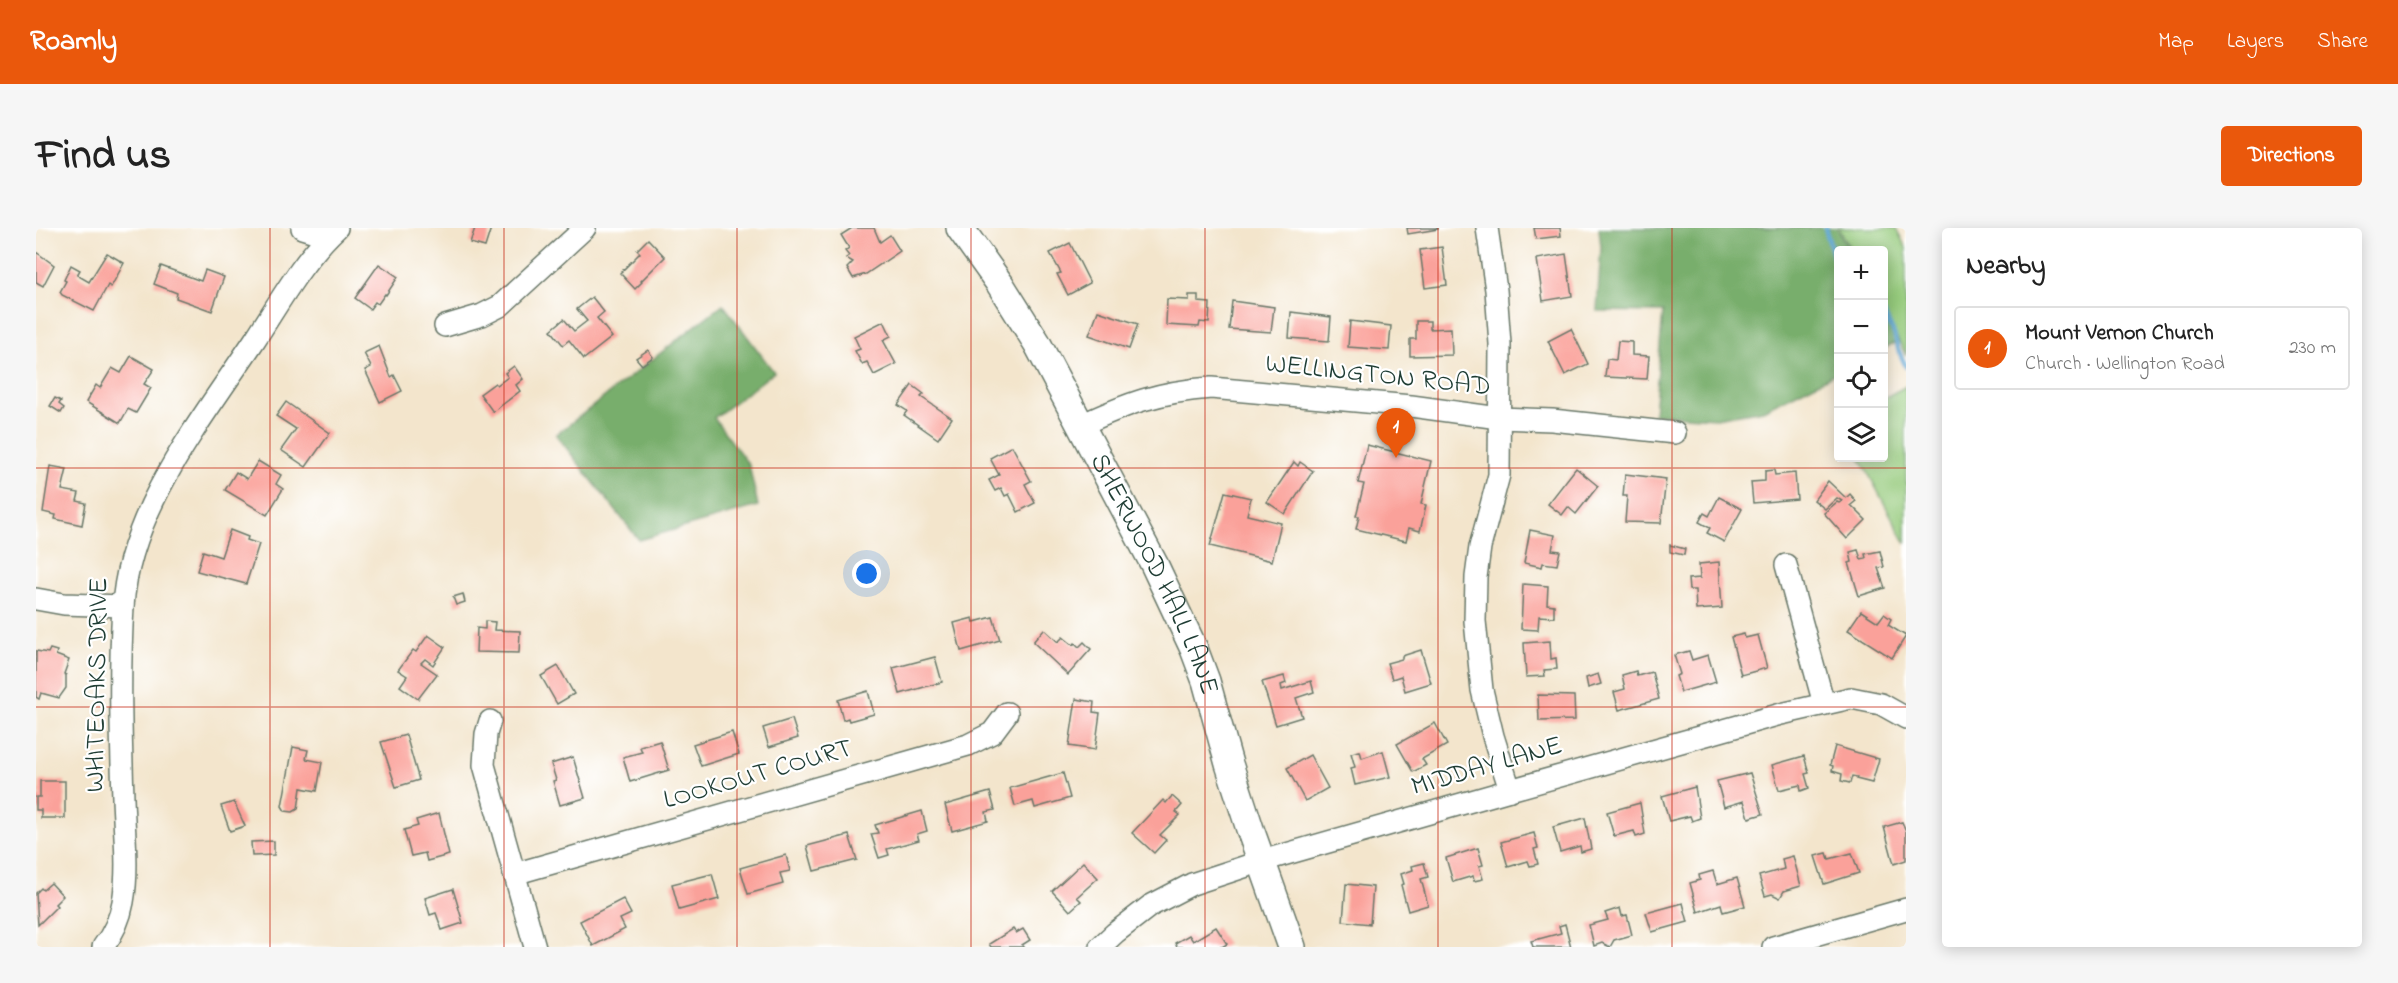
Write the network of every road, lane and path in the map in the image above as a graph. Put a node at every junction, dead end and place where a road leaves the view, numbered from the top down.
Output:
1 (302, 228) edge
2 (585, 228) edge
3 (960, 228) edge
4 (1487, 228) edge
5 (333, 232) edge
6 (446, 326) dead end
7 (1499, 418) junction
8 (1081, 425) junction
9 (1675, 433) dead end
10 (1786, 565) dead end
11 (36, 598) edge
12 (123, 606) junction
13 (1824, 704) junction
14 (1007, 713) dead end
15 (1906, 718) edge
16 (490, 721) dead end
17 (1510, 790) junction
18 (1262, 861) junction
19 (514, 874) junction
20 (1906, 909) edge
21 (103, 947) edge
22 (535, 947) edge
23 (1100, 947) edge
24 (1292, 947) edge
25 (1773, 947) edge

1 - 5 street
2 - 6 street
3 - 8 main road, SHERWOOD HALL LANE
4 - 7 street
5 - 12 street, WHITEOAKS DRIVE
7 - 8 street, WELLINGTON ROAD
7 - 9 street, WELLINGTON ROAD
7 - 17 street
8 - 18 main road, SHERWOOD HALL LANE
10 - 13 street
11 - 12 street
12 - 21 street, WHITEOAKS DRIVE
13 - 15 street, MIDDAY LANE
13 - 17 street, MIDDAY LANE
14 - 19 street, LOOKOUT COURT
16 - 19 street
17 - 18 street, MIDDAY LANE
18 - 23 street, MIDDAY LANE
18 - 24 main road, SHERWOOD HALL LANE
19 - 22 street
20 - 25 street

